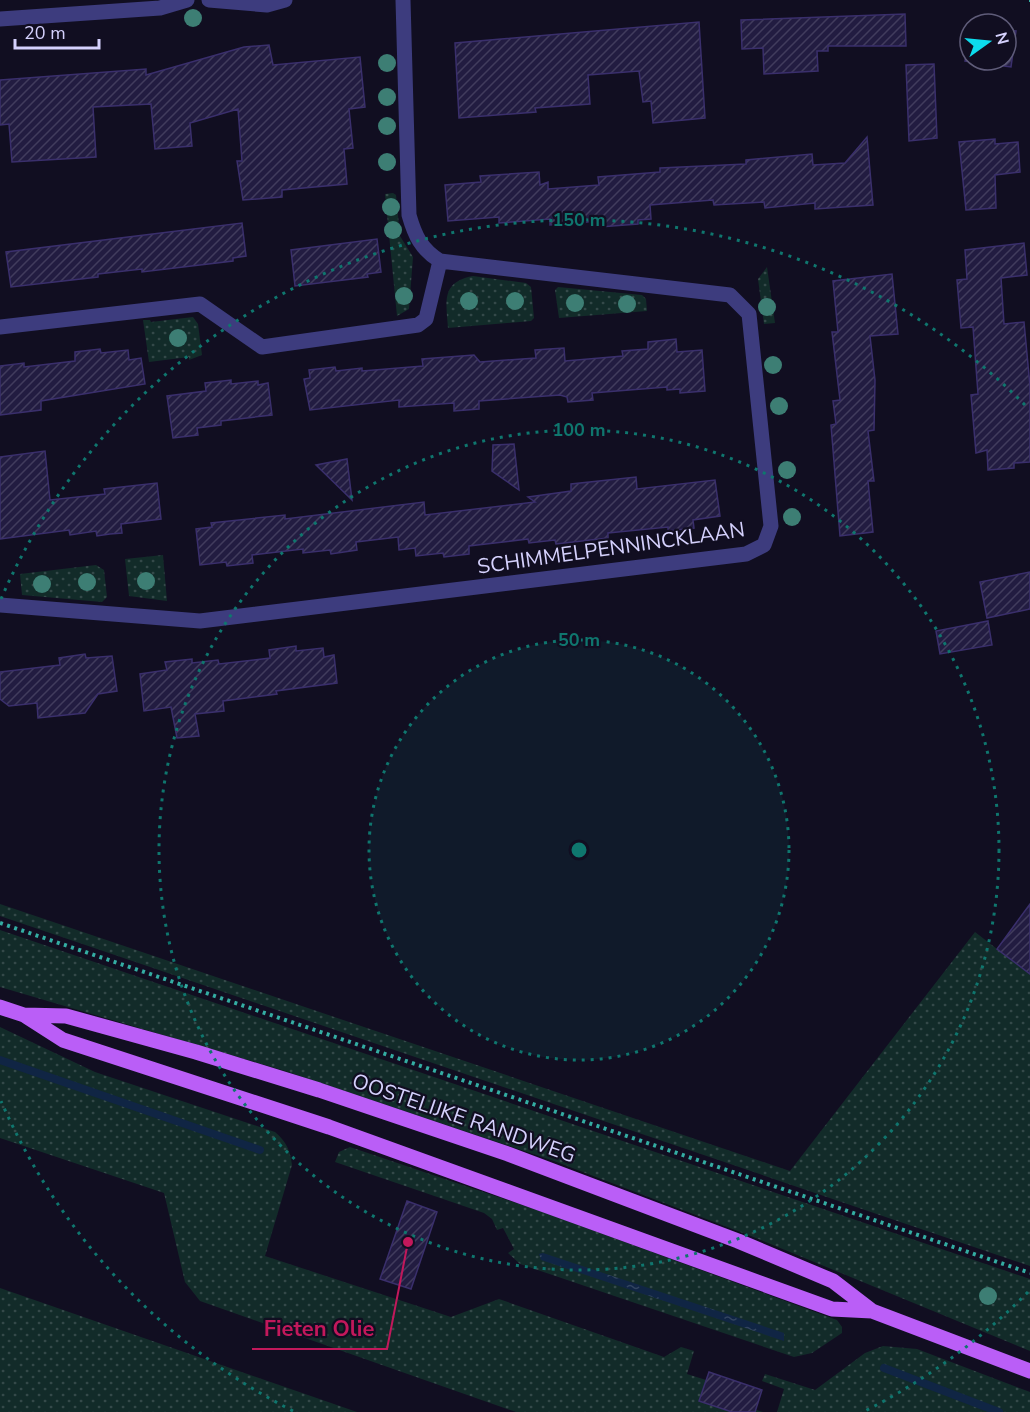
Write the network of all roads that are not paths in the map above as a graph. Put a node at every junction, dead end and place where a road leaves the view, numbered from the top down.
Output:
1 (187, 0) edge
2 (208, 0) edge
3 (285, 0) edge
4 (403, 0) edge
5 (0, 19) edge
6 (440, 261) junction
7 (0, 327) edge
8 (0, 605) edge
9 (0, 1007) edge
10 (24, 1016) junction
11 (872, 1311) junction
12 (1030, 1371) edge

1 - 5 street
2 - 3 street
4 - 6 street
6 - 7 street
6 - 8 street, SCHIMMELPENNINCKLAAN
9 - 10 main road, OOSTELIJKE RANDWEG
10 - 11 main road, OOSTELIJKE RANDWEG
10 - 11 main road, OOSTELIJKE RANDWEG
11 - 12 main road, OOSTELIJKE RANDWEG

